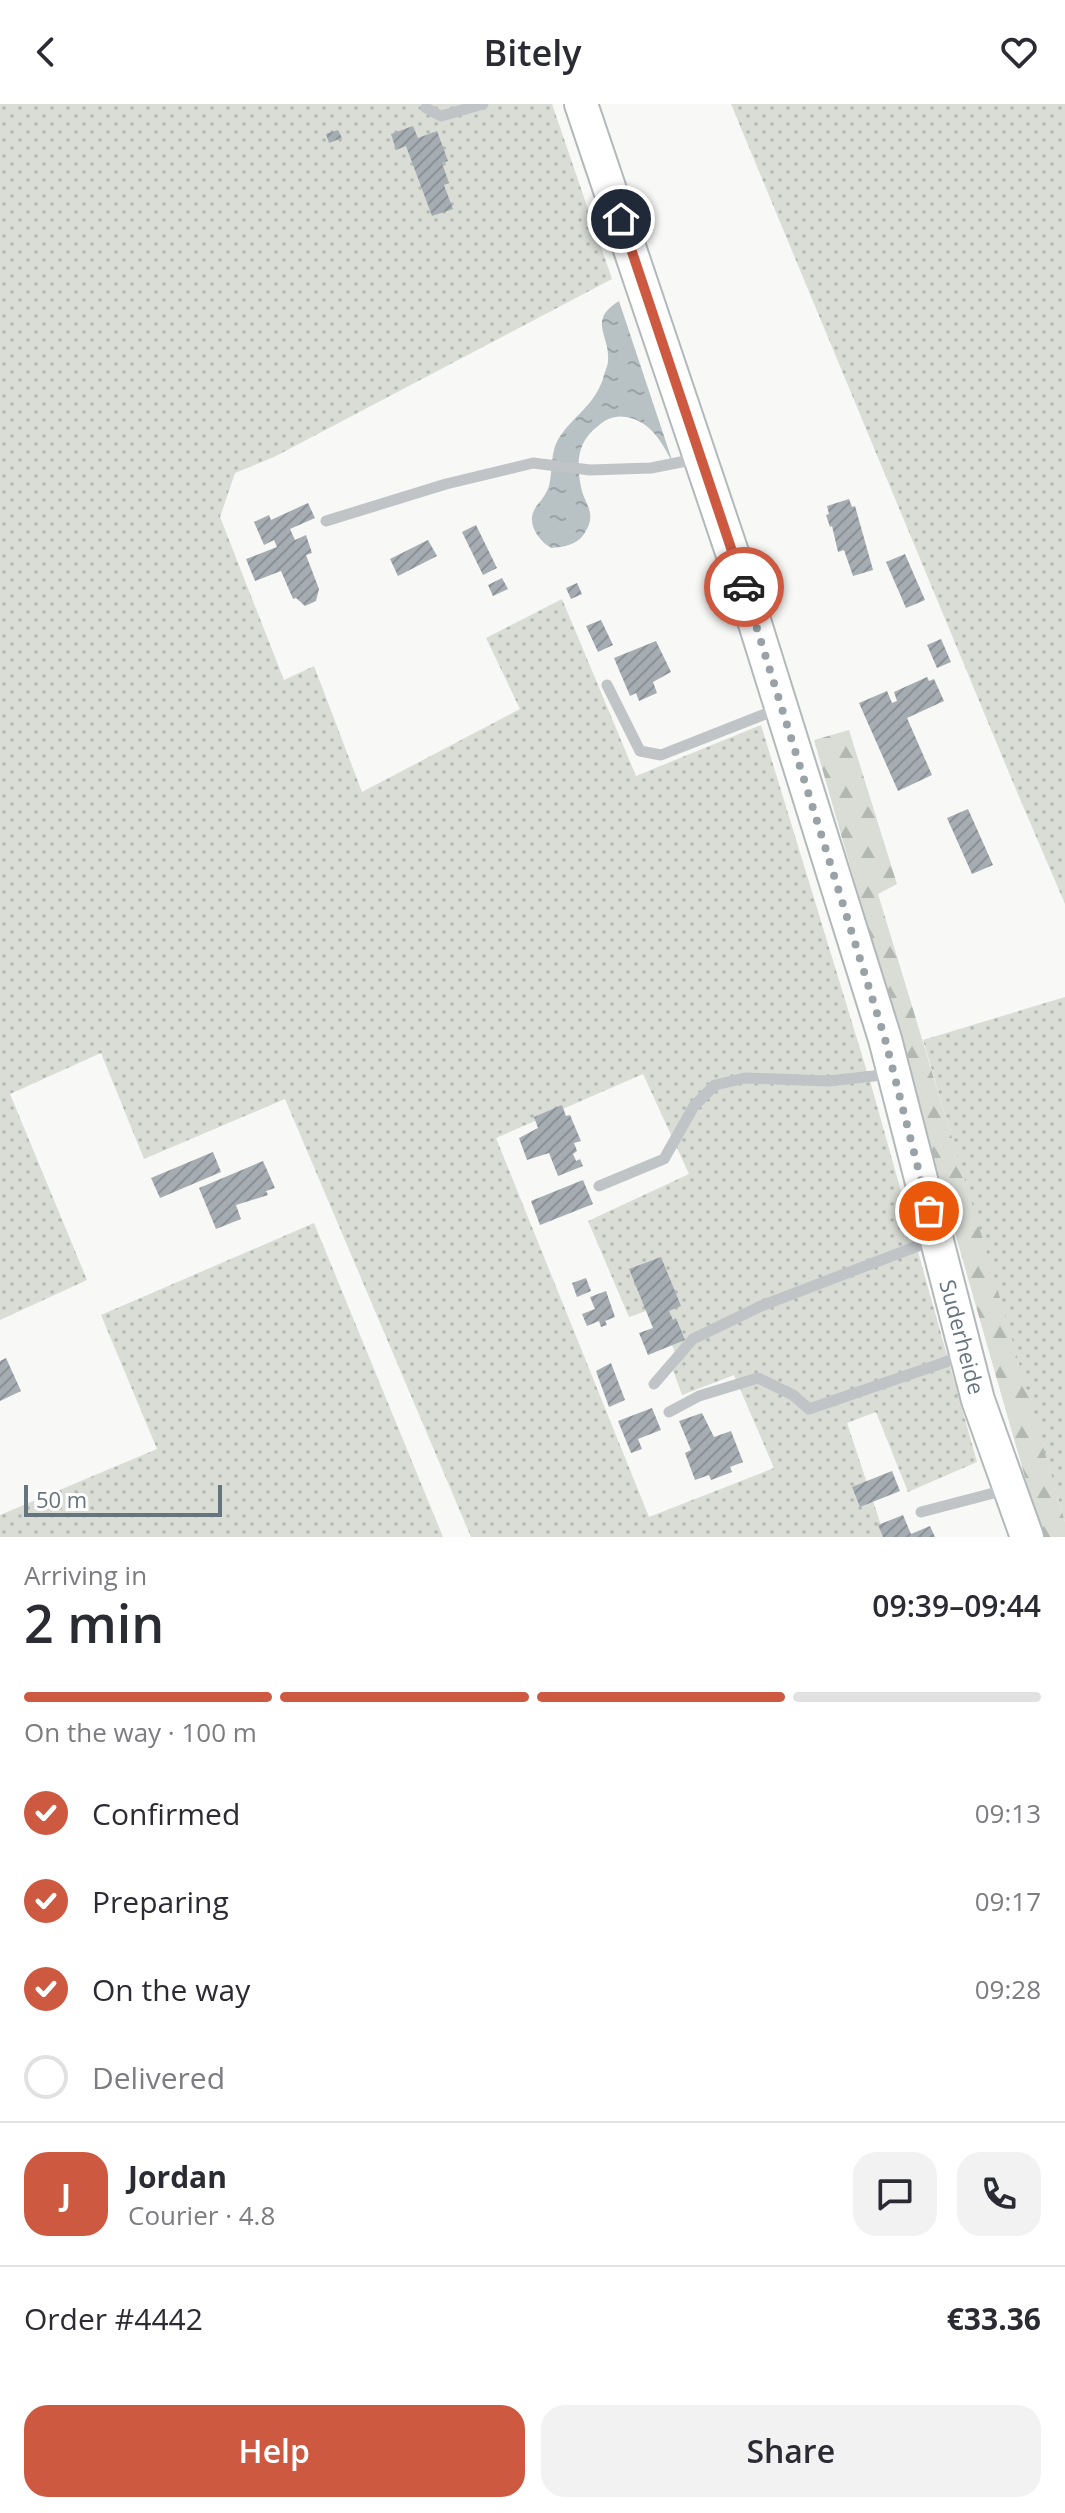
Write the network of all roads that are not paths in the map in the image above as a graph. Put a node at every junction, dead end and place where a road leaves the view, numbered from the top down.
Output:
1 (483, 104) edge
2 (581, 104) edge
3 (426, 108) dead end
4 (701, 458) junction
5 (326, 521) dead end
6 (607, 685) dead end
7 (782, 708) junction
8 (893, 1069) junction
9 (599, 1186) dead end
10 (936, 1239) junction
11 (966, 1355) junction
12 (654, 1384) dead end
13 (669, 1412) dead end
14 (1009, 1489) junction
15 (921, 1512) dead end
16 (1027, 1537) edge

1 - 3 lane
2 - 4 street, Suderheide
4 - 5 lane
4 - 7 street, Suderheide
6 - 7 lane
7 - 8 street, Suderheide
8 - 9 lane
8 - 10 street, Suderheide
10 - 11 street, Suderheide
10 - 12 lane
11 - 13 lane
11 - 14 street, Suderheide
14 - 15 lane
14 - 16 street, Suderheide

